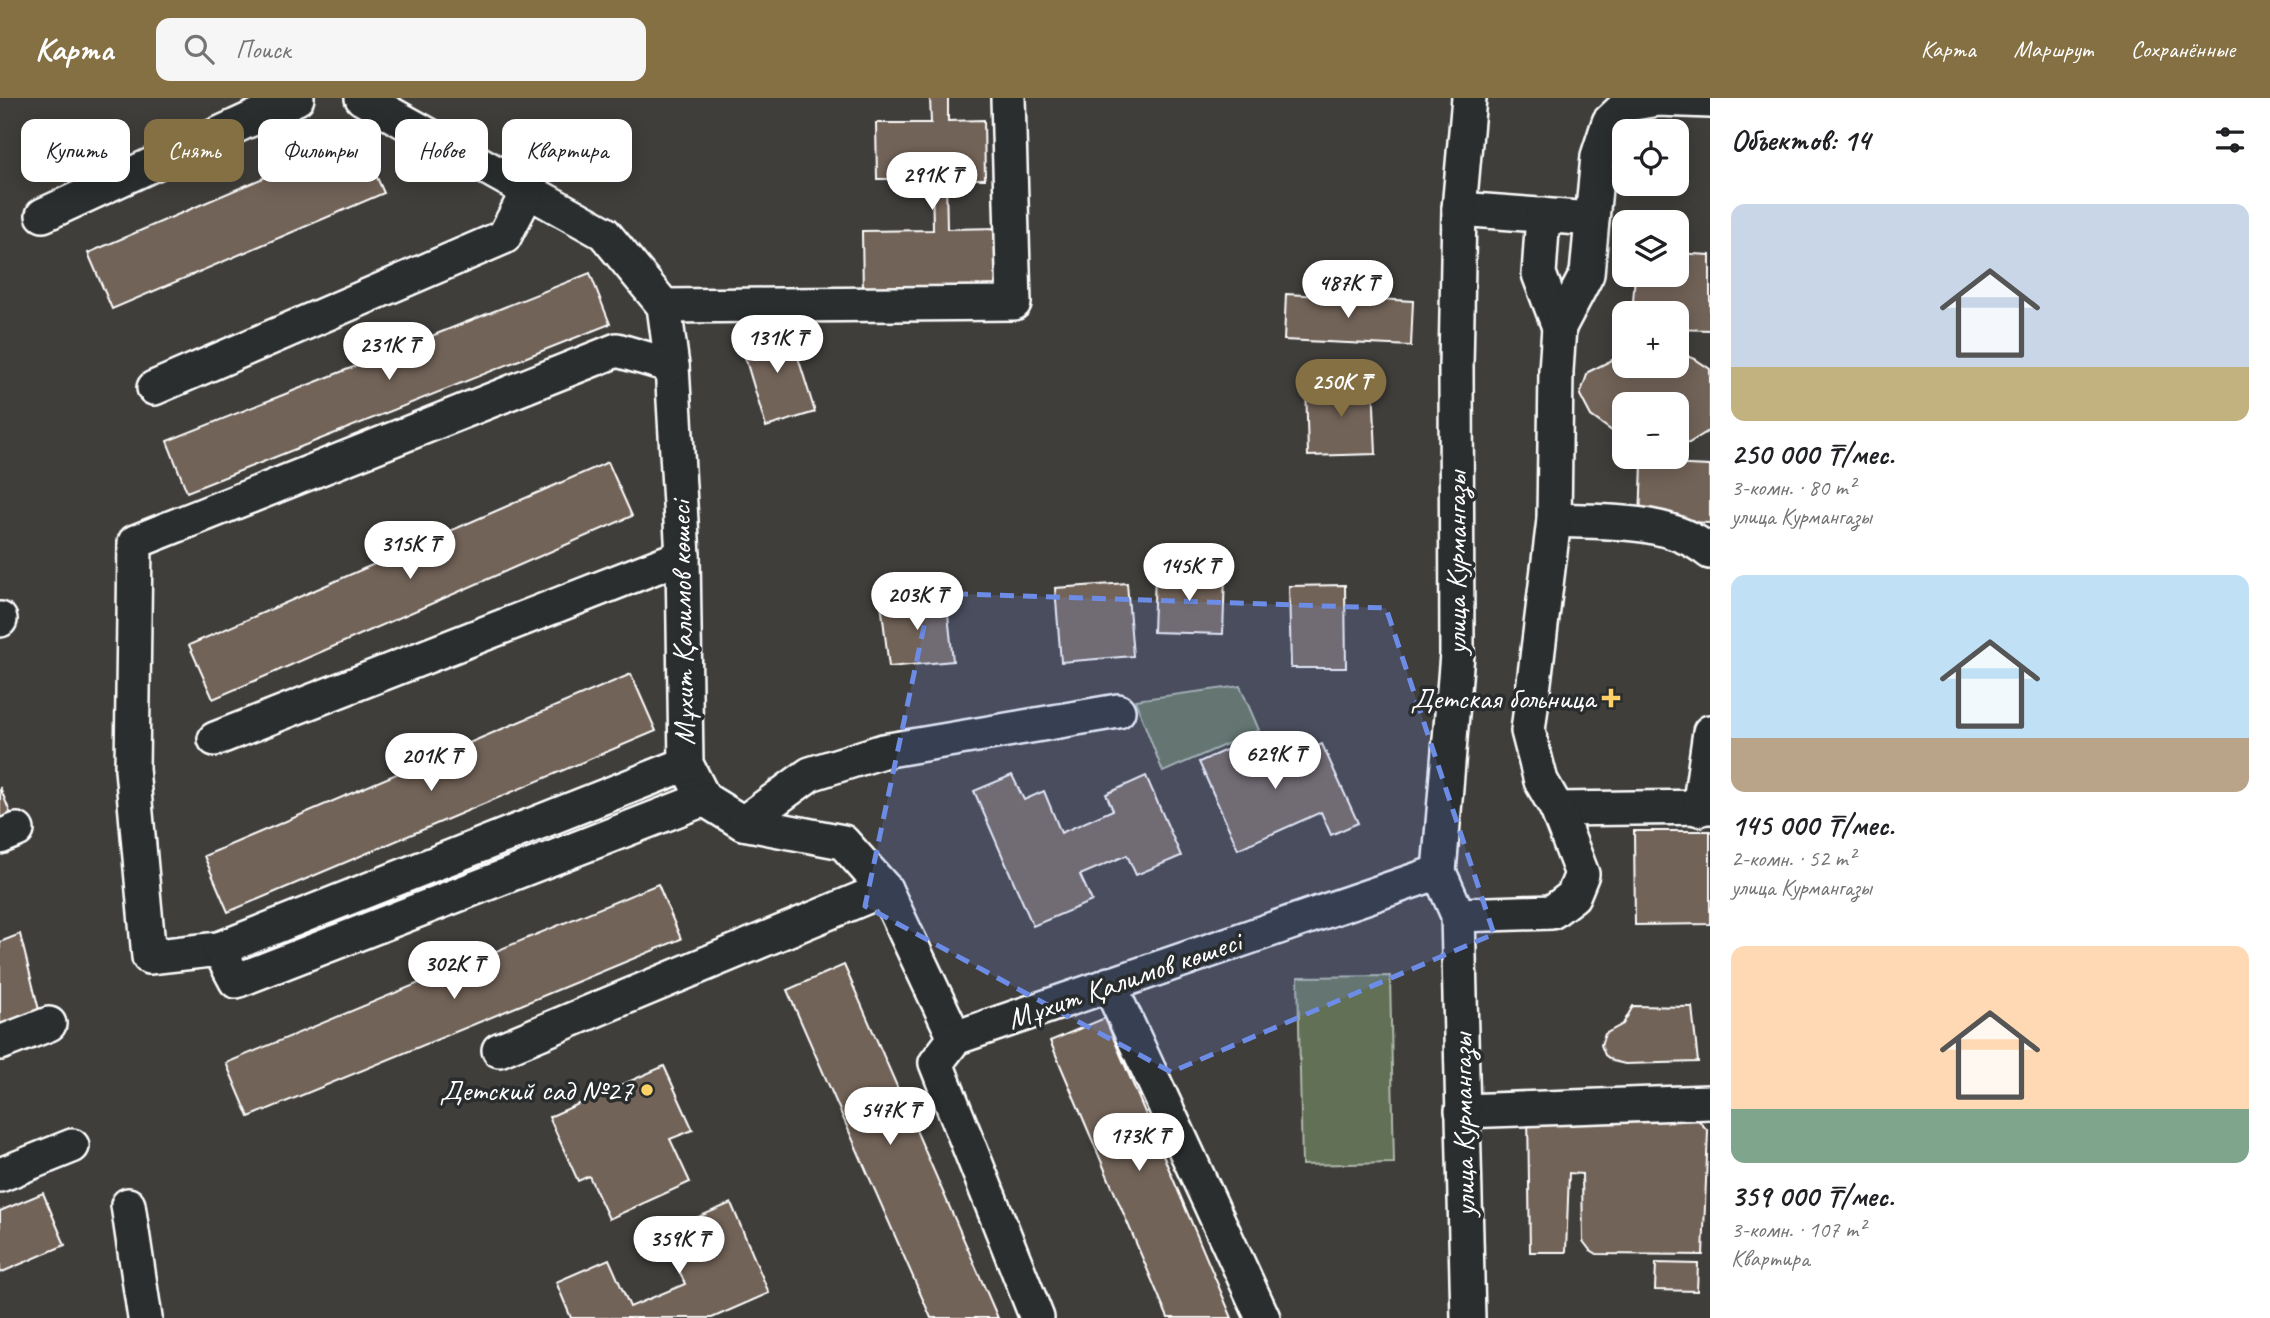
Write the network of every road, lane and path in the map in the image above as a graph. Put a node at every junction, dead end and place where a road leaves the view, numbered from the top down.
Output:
1 (297, 98) edge
2 (362, 98) edge
3 (1008, 98) edge
4 (1469, 98) edge
5 (1710, 101) edge
6 (528, 191) junction
7 (1458, 209) junction
8 (43, 215) dead end
9 (1543, 215) junction
10 (1592, 219) junction
11 (664, 306) junction
12 (1559, 327) junction
13 (672, 366) junction
14 (154, 388) dead end
15 (1554, 520) junction
16 (1710, 552) edge
17 (683, 556) junction
18 (1118, 710) dead end
19 (1710, 732) edge
20 (215, 739) dead end
21 (686, 764) junction
22 (704, 799) junction
23 (1704, 808) edge
24 (1558, 810) junction
25 (743, 823) junction
26 (1439, 872) junction
27 (885, 889) junction
28 (1458, 915) junction
29 (219, 949) junction
30 (1109, 984) junction
31 (49, 1024) dead end
32 (954, 1038) junction
33 (0, 1043) edge
34 (499, 1050) dead end
35 (1710, 1102) edge
36 (1462, 1111) junction
37 (72, 1146) dead end
38 (0, 1175) edge
39 (128, 1205) dead end
40 (145, 1318) edge
41 (1037, 1318) edge
42 (1263, 1318) edge
43 (1468, 1318) edge

1 - 8 street
2 - 6 street
3 - 11 street
4 - 7 street, улица Курмангазы
5 - 10 street
6 - 11 street
6 - 14 street
7 - 9 street
7 - 26 street, улица Курмангазы
9 - 10 street
9 - 12 street
10 - 12 street
11 - 13 street, Мұхит Қалимов көшесі
12 - 15 street
13 - 17 street, Мұхит Қалимов көшесі
13 - 29 street
15 - 16 street
15 - 24 street
17 - 20 street
17 - 21 street, Мұхит Қалимов көшесі
18 - 25 street
19 - 23 street
21 - 22 street, Мұхит Қалимов көшесі
21 - 29 street
22 - 25 street
22 - 29 street
23 - 24 street
24 - 28 street
25 - 27 street
26 - 28 street, улица Курмангазы
26 - 30 street, Мұхит Қалимов көшесі
27 - 32 street
27 - 34 street
28 - 36 street, улица Курмангазы
30 - 32 street, Мұхит Қалимов көшесі
30 - 42 street
31 - 33 street
32 - 41 street
35 - 36 street
36 - 43 street, улица Курмангазы
37 - 38 street
39 - 40 street

